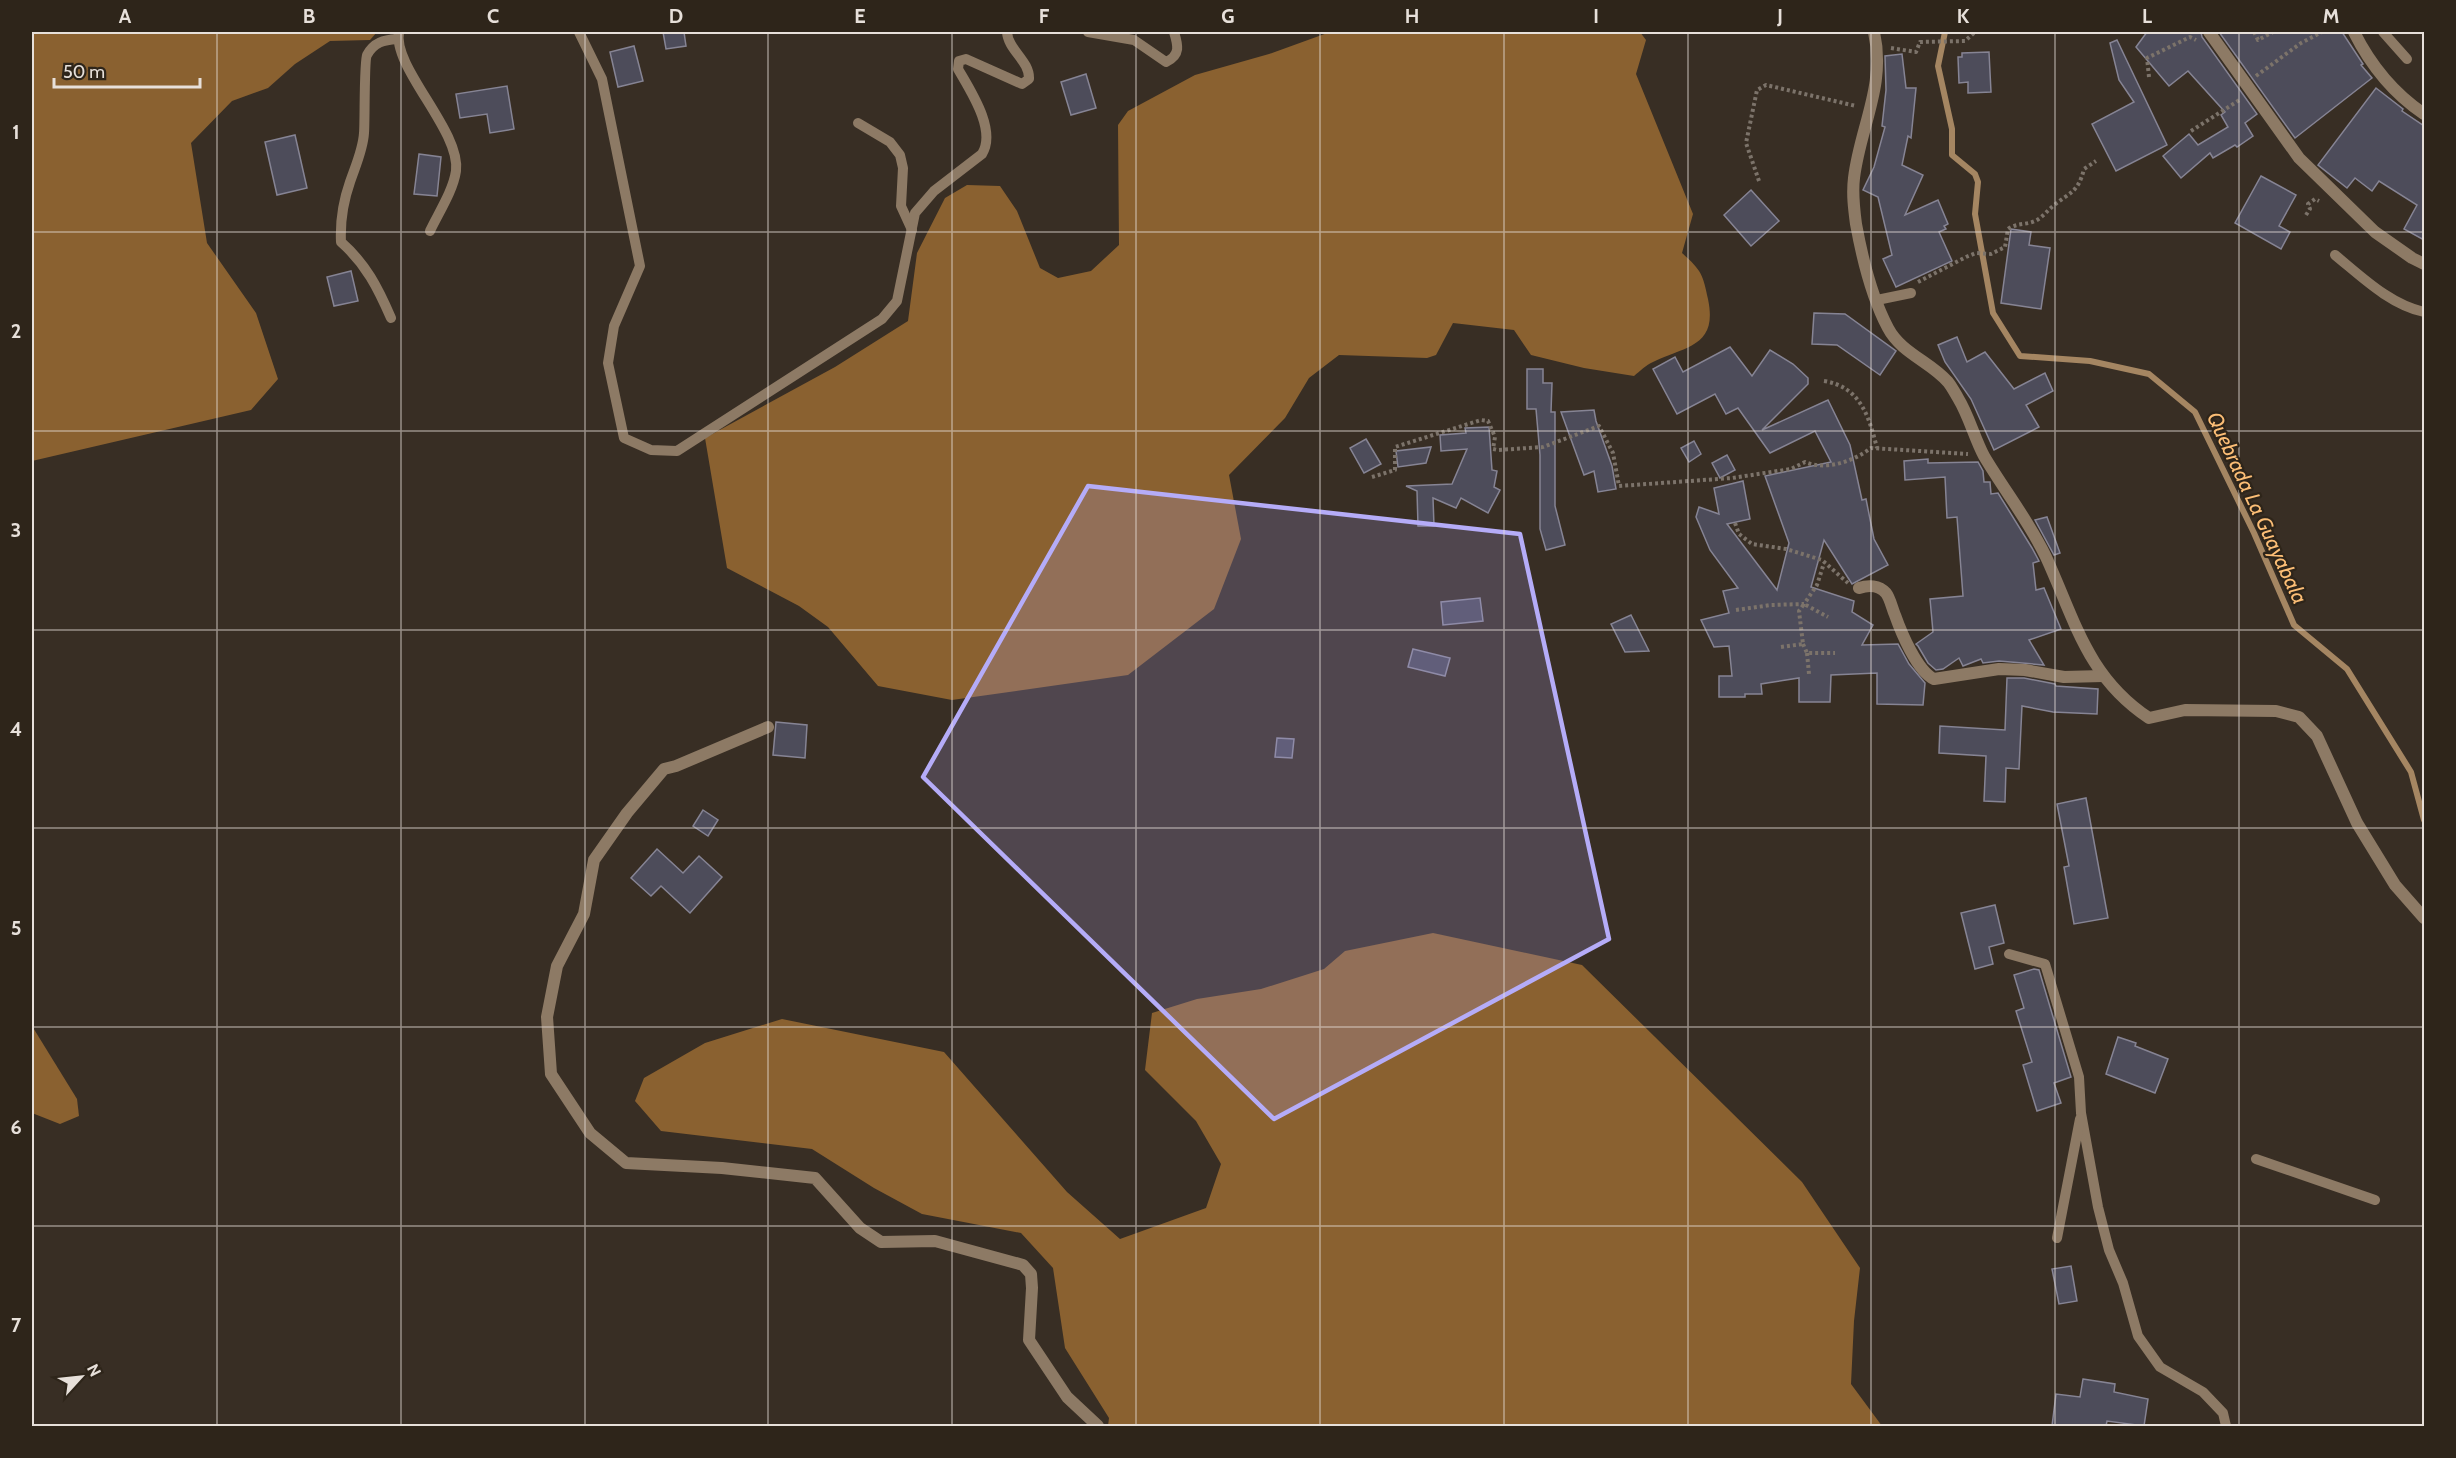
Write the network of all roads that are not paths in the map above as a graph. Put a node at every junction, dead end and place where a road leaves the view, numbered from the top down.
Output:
1 (579, 32) edge
2 (1007, 32) edge
3 (1088, 32) edge
4 (1174, 32) edge
5 (1874, 32) edge
6 (2209, 32) edge
7 (2354, 32) edge
8 (2383, 32) edge
9 (398, 35) edge
10 (2407, 59) dead end
11 (2424, 114) edge
12 (858, 123) dead end
13 (912, 230) junction
14 (430, 231) dead end
15 (2335, 255) dead end
16 (2424, 264) edge
17 (1911, 293) road end
18 (1877, 300) junction
19 (2424, 312) edge
20 (391, 318) dead end
21 (1859, 588) road end
22 (2103, 676) junction
23 (768, 727) dead end
24 (2424, 918) edge
25 (2009, 954) dead end
26 (2081, 1113) junction
27 (2256, 1159) dead end
28 (2375, 1200) dead end
29 (2057, 1238) dead end
30 (1098, 1426) edge
31 (2226, 1426) edge

1 - 13 lane
2 - 13 lane
3 - 4 lane
5 - 18 street
6 - 16 street
7 - 11 street
8 - 10 lane
9 - 14 lane
9 - 20 lane
12 - 13 lane
15 - 19 lane
17 - 18 lane
18 - 22 street
21 - 22 street
22 - 24 street
23 - 30 street
25 - 26 lane
26 - 29 lane
26 - 31 lane
27 - 28 lane

